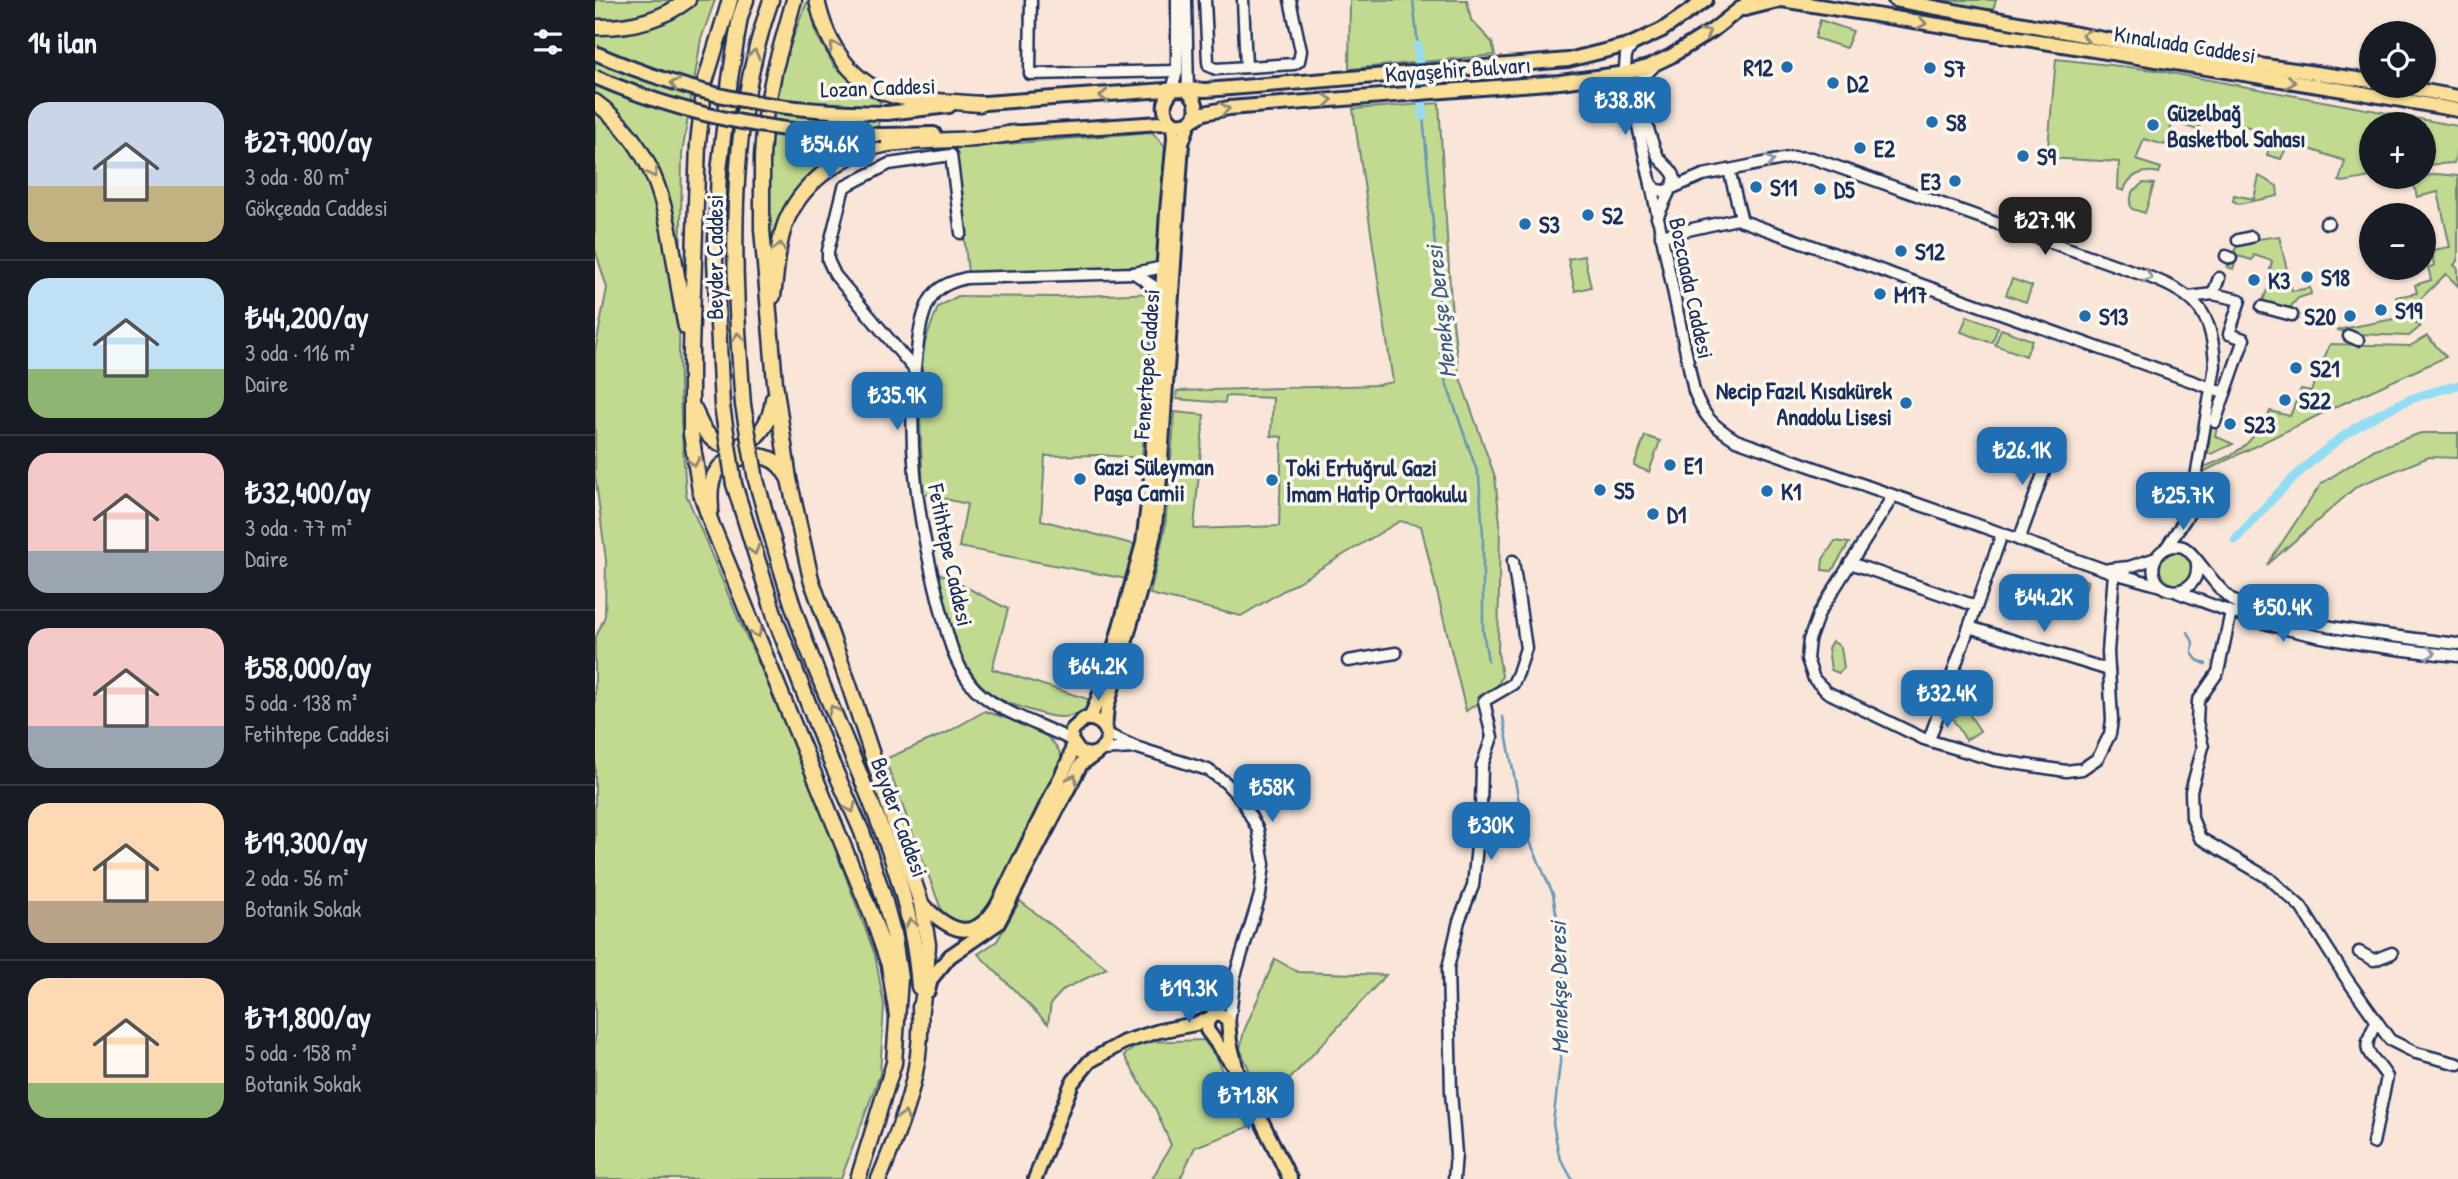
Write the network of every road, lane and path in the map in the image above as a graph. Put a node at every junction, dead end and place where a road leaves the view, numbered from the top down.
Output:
1 (688, 0) edge
2 (730, 0) edge
3 (746, 0) edge
4 (771, 0) edge
5 (794, 0) edge
6 (817, 0) edge
7 (1031, 0) edge
8 (1177, 0) edge
9 (1186, 0) edge
10 (1205, 0) edge
11 (1243, 0) edge
12 (1290, 0) edge
13 (1706, 0) edge
14 (1751, 0) edge
15 (1781, 0) edge
16 (1895, 0) edge
17 (1732, 15) junction
18 (595, 27) edge
19 (1633, 44) junction
20 (595, 53) edge
21 (1658, 63) junction
22 (1246, 67) junction
23 (1177, 71) junction
24 (1626, 73) junction
25 (595, 77) edge
26 (1605, 77) junction
27 (2359, 79) edge
28 (1630, 89) junction
29 (1172, 91) junction
30 (1188, 91) junction
31 (2436, 93) edge
32 (2458, 97) edge
33 (595, 102) edge
34 (980, 103) junction
35 (2458, 110) edge
36 (1190, 121) junction
37 (1173, 123) junction
38 (1017, 133) junction
39 (1666, 167) junction
40 (1729, 170) junction
41 (1650, 180) junction
42 (1672, 187) junction
43 (1657, 218) junction
44 (1742, 221) junction
45 (961, 233) dead end
46 (1661, 236) junction
47 (2251, 237) dead end
48 (2238, 240) dead end
49 (1164, 267) junction
50 (1134, 273) junction
51 (2218, 278) dead end
52 (1162, 292) junction
53 (2213, 294) junction
54 (2189, 297) junction
55 (2262, 307) dead end
56 (769, 314) junction
57 (2292, 315) dead end
58 (691, 349) junction
59 (914, 369) junction
60 (775, 383) junction
61 (2212, 388) junction
62 (2225, 393) junction
63 (691, 397) junction
64 (2215, 422) dead end
65 (2054, 444) dead end
66 (789, 479) junction
67 (1893, 496) junction
68 (712, 525) junction
69 (2002, 534) junction
70 (2019, 540) junction
71 (2166, 548) junction
72 (2156, 558) junction
73 (2196, 559) junction
74 (1513, 561) dead end
75 (1850, 563) junction
76 (2110, 571) junction
77 (2161, 586) junction
78 (2175, 591) junction
79 (1976, 606) junction
80 (2231, 612) junction
81 (1969, 627) junction
82 (2458, 644) edge
83 (1396, 653) dead end
84 (2458, 656) edge
85 (1348, 661) dead end
86 (2109, 670) junction
87 (1084, 720) junction
88 (1048, 728) junction
89 (1106, 731) junction
90 (1929, 740) junction
91 (1072, 743) junction
92 (1138, 748) junction
93 (1099, 752) junction
94 (1037, 835) junction
95 (921, 903) junction
96 (2358, 952) dead end
97 (2392, 953) dead end
98 (1234, 979) junction
99 (921, 1015) junction
100 (897, 1016) junction
101 (1210, 1017) junction
102 (2377, 1023) junction
103 (1229, 1026) junction
104 (1174, 1028) junction
105 (1210, 1035) junction
106 (2458, 1064) edge
107 (1237, 1071) junction
108 (2373, 1143) dead end
109 (858, 1179) edge
110 (879, 1179) edge
111 (1035, 1179) edge
112 (1290, 1179) edge
113 (1454, 1179) edge

1 - 18 highway
2 - 58 highway
3 -> 100 highway, Beyder Caddesi, bridge
99 -> 4 highway, Beyder Caddesi, bridge
5 - 56 highway
34 -> 6 highway
7 - 23 street
8 - 23 street
9 - 30 street
10 - 22 street
11 - 22 street
12 - 22 street
13 - 19 main road, Kayaşehir Bulvarı
14 - 17 main road, Kayaşehir Bulvarı
15 - 17 main road
15 -> 35 main road, Kınalıada Caddesi
27 -> 16 main road, Kınalıada Caddesi
21 -> 17 main road, Kayaşehir Bulvarı
19 - 24 street
19 - 30 main road, Kayaşehir Bulvarı
34 -> 20 main road, Lozan Caddesi, bridge
21 - 24 main road, Kayaşehir Bulvarı
21 - 39 street
23 - 29 street
24 - 26 main road, Kayaşehir Bulvarı
24 - 28 street, Bozcaada Caddesi
25 - 38 main road, Lozan Caddesi, bridge
26 - 28 street
36 -> 26 main road, Kayaşehir Bulvarı
28 - 41 street, Bozcaada Caddesi
29 - 30 main road
29 -> 34 main road, Lozan Caddesi
29 - 37 main road
30 - 36 main road
31 - 32 main road
33 -> 58 highway
36 - 37 main road
36 - 89 main road, Fenertepe Caddesi
37 - 38 main road, Lozan Caddesi
37 - 49 main road, Fenertepe Caddesi
56 -> 38 highway
39 - 41 street
39 - 42 street
40 - 42 street
40 - 44 street
40 -> 54 street
41 - 42 street
41 - 43 street, Bozcaada Caddesi
42 - 43 street
43 - 46 street, Bozcaada Caddesi
44 - 46 street
44 - 61 street
45 - 59 street
46 - 67 street, Bozcaada Caddesi
47 - 48 street
49 - 50 street, Fetihtepe Caddesi
49 - 52 main road, Fenertepe Caddesi
50 - 52 street
50 - 59 street, Fetihtepe Caddesi
51 - 53 street
52 - 87 main road, Fenertepe Caddesi
53 - 54 street
53 - 62 street
54 - 61 street
55 - 57 street
56 - 60 highway
58 - 63 highway
59 - 88 street, Fetihtepe Caddesi
60 - 63 highway
60 - 66 highway
61 - 62 street
61 - 71 street
62 - 64 street
63 -> 68 highway
65 - 70 street
66 - 68 highway
66 - 95 highway
67 - 69 street, Bozcaada Caddesi
67 - 75 street
68 -> 100 highway
69 - 70 street, Bozcaada Caddesi
69 - 79 street
70 - 76 street, Bozcaada Caddesi
71 - 72 street
71 - 73 street
72 - 76 street
72 - 77 street
73 - 78 street
73 - 82 street
74 - 113 street
75 - 79 street
75 - 90 street
76 - 77 street, Bozcaada Caddesi
76 - 86 street
77 - 78 street
78 - 80 street
79 - 81 street
80 -> 84 street
80 - 102 street
81 - 86 street
81 - 90 street
83 - 85 street
86 - 90 street
87 - 88 street
87 - 89 main road
87 - 91 main road
88 - 91 street, Fetihtepe Caddesi
89 - 92 street
89 - 93 main road
91 - 93 main road
91 - 94 main road
92 - 93 street
92 - 98 street
94 -> 93 main road
94 - 95 main road
94 - 99 main road
95 - 99 highway
96 - 97 street
98 - 101 street
98 - 103 street
110 -> 99 highway, Beyder Caddesi
100 - 109 highway, Beyder Caddesi
101 - 103 main road
101 - 104 main road
101 - 105 main road
102 - 106 street
102 - 108 street
103 - 105 main road
103 - 107 main road
104 - 105 main road
104 - 111 main road
105 - 107 main road
107 - 112 main road

